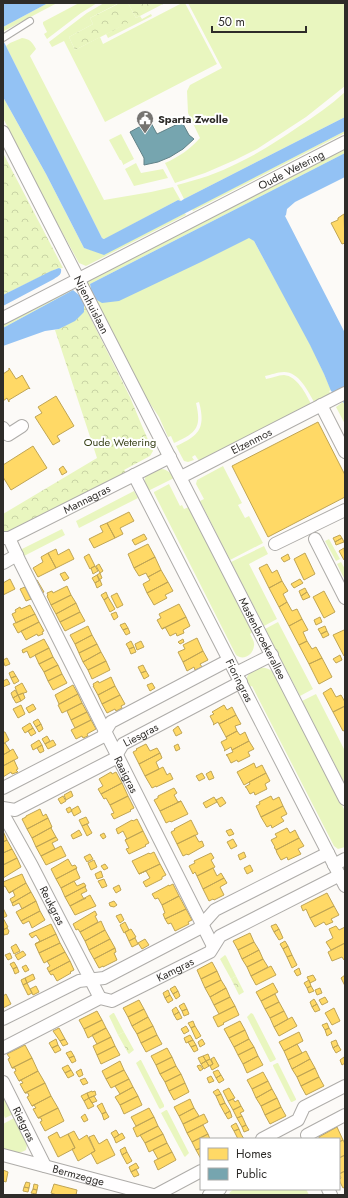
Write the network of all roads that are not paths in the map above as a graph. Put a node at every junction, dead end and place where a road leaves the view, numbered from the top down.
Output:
1 (30, 21) dead end
2 (4, 37) edge
3 (3, 132) edge
4 (345, 142) edge
5 (81, 285) junction
6 (3, 318) edge
7 (340, 395) edge
8 (321, 405) junction
9 (22, 426) dead end
10 (3, 428) edge
11 (345, 452) edge
12 (170, 457) junction
13 (134, 475) junction
14 (181, 477) junction
15 (345, 510) edge
16 (6, 538) edge
17 (315, 539) dead end
18 (275, 544) dead end
19 (17, 555) junction
20 (3, 563) edge
21 (345, 598) edge
22 (272, 654) junction
23 (229, 660) junction
24 (238, 678) junction
25 (105, 732) junction
26 (116, 754) junction
27 (3, 788) edge
28 (345, 799) edge
29 (3, 808) edge
30 (3, 814) edge
31 (328, 852) junction
32 (341, 871) edge
33 (202, 925) junction
34 (213, 946) junction
35 (91, 979) junction
36 (100, 998) junction
37 (3, 1019) edge
38 (3, 1048) edge
39 (3, 1082) edge
40 (345, 1086) edge
41 (345, 1115) edge
42 (298, 1120) junction
43 (306, 1137) edge
44 (264, 1138) edge
45 (3, 1155) edge
46 (45, 1166) junction
47 (200, 1172) edge
48 (218, 1190) edge
49 (153, 1195) edge
50 (156, 1195) edge
51 (208, 1195) edge

1 - 2 lane
3 - 5 street, Nijenhuislaan
4 - 5 street, Oude Wetering
5 - 6 street, Oude Wetering
5 - 12 street, Nijenhuislaan
7 - 8 street, Elzenmos
8 - 11 street
8 - 14 street, Elzenmos
9 - 10 street
12 - 13 street, Mannagras
12 - 14 street, Nijenhuislaan
13 - 16 street, Mannagras
13 - 23 street, Fioringras
14 - 22 street, Mastenbroekerallee
15 - 18 street
16 - 19 street, Raaigras
17 - 21 street
19 - 20 street
19 - 25 street, Raaigras
22 - 24 street, Liesgras
22 - 28 street, Mastenbroekerallee
23 - 24 street, Fioringras
23 - 25 street
24 - 26 street, Liesgras
24 - 31 street, Fioringras
25 - 26 street, Raaigras
25 - 27 street
26 - 29 street, Liesgras
26 - 33 street, Raaigras
30 - 35 street, Reukgras
31 - 32 street, Fioringras
31 - 33 street
32 - 34 street, Kamgras
33 - 34 street, Raaigras
33 - 35 street
34 - 36 street, Kamgras
35 - 36 street, Reukgras
35 - 37 street
36 - 38 street, Kamgras
39 - 46 street, Rietgras
40 - 42 street
41 - 43 street
42 - 43 street
42 - 44 street
45 - 46 street, Bermzegge
46 - 49 street, Bermzegge
47 - 50 street
48 - 51 street

